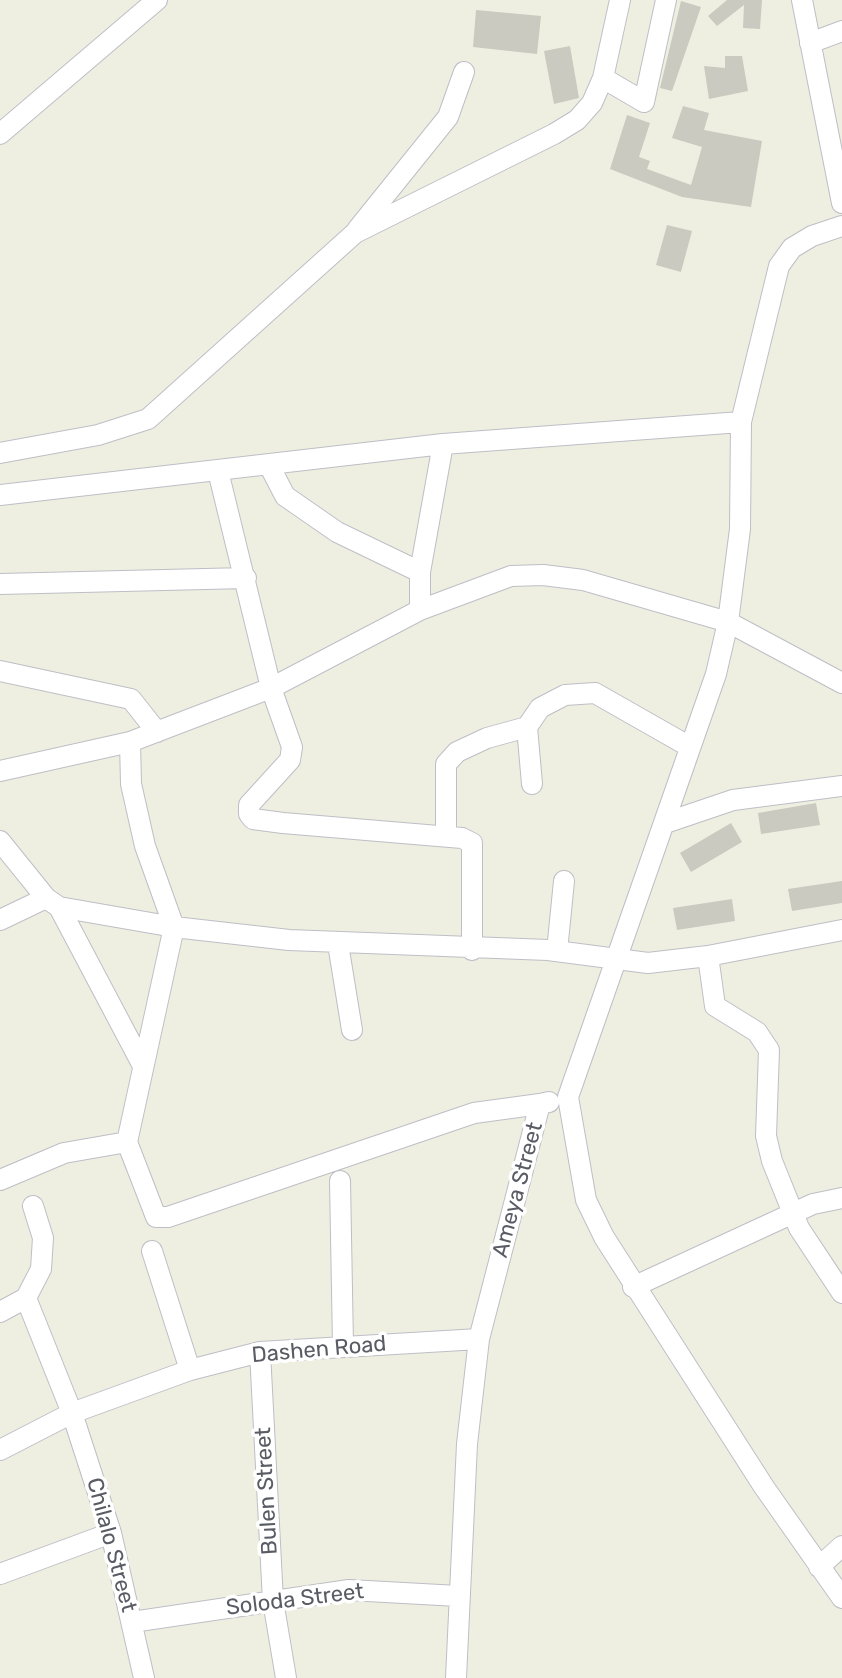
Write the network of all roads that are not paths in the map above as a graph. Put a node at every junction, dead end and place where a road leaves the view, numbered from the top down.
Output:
1 (157, 0) edge
2 (620, 0) edge
3 (666, 0) edge
4 (802, 0) edge
5 (842, 31) edge
6 (810, 43) junction
7 (464, 72) dead end
8 (603, 78) junction
9 (0, 134) edge
10 (838, 162) edge
11 (842, 203) edge
12 (842, 226) edge
13 (355, 233) junction
14 (741, 422) junction
15 (443, 444) junction
16 (0, 453) edge
17 (269, 465) junction
18 (218, 471) junction
19 (0, 495) edge
20 (420, 572) junction
21 (246, 578) junction
22 (0, 584) edge
23 (420, 610) junction
24 (728, 622) junction
25 (0, 671) edge
26 (842, 683) edge
27 (271, 688) junction
28 (527, 727) junction
29 (157, 732) junction
30 (130, 742) junction
31 (690, 747) junction
32 (0, 771) edge
33 (532, 784) dead end
34 (842, 786) edge
35 (665, 823) junction
36 (446, 836) junction
37 (0, 841) edge
38 (564, 881) dead end
39 (52, 902) junction
40 (0, 920) edge
41 (174, 927) junction
42 (842, 930) edge
43 (338, 944) junction
44 (472, 950) junction
45 (557, 951) junction
46 (708, 956) junction
47 (614, 959) junction
48 (352, 1030) dead end
49 (142, 1064) junction
50 (568, 1097) junction
51 (540, 1104) junction
52 (127, 1142) junction
53 (0, 1180) edge
54 (340, 1181) dead end
55 (842, 1198) edge
56 (33, 1206) dead end
57 (794, 1214) junction
58 (152, 1251) dead end
59 (633, 1287) junction
60 (842, 1293) edge
61 (26, 1298) junction
62 (0, 1312) edge
63 (479, 1339) junction
64 (343, 1345) junction
65 (260, 1352) junction
66 (190, 1370) junction
67 (72, 1413) junction
68 (0, 1450) edge
69 (111, 1533) junction
70 (842, 1546) edge
71 (819, 1567) junction
72 (0, 1574) edge
73 (458, 1596) junction
74 (842, 1598) edge
75 (273, 1601) junction
76 (132, 1622) junction
77 (144, 1678) edge
78 (286, 1678) edge
79 (456, 1678) edge

1 - 9 street
2 - 8 street
3 - 8 street
4 - 6 street
5 - 6 street
6 - 10 street
7 - 13 street
8 - 13 street
10 - 11 street
12 - 14 street
13 - 16 street
14 - 15 street
14 - 24 street
15 - 17 street
15 - 20 street
17 - 18 street
17 - 20 street
18 - 19 street
18 - 21 street
20 - 23 street
21 - 22 street
21 - 27 street
23 - 24 street
23 - 27 street
24 - 26 street
24 - 31 street
25 - 29 street
27 - 29 street
27 - 36 street
28 - 31 street
28 - 33 street
28 - 36 street
29 - 30 street
30 - 32 street
30 - 41 street
31 - 35 street
34 - 35 street
35 - 47 street
36 - 44 street
37 - 39 street
38 - 45 street
39 - 40 street
39 - 41 street
39 - 49 street
41 - 43 street
41 - 49 street
42 - 46 street
43 - 44 street
43 - 48 street
44 - 45 street
45 - 47 street
46 - 47 street
46 - 57 street
47 - 50 street
49 - 52 street
50 - 51 street, Ameya Street
50 - 59 street
51 - 52 street
51 - 63 street, Ameya Street
52 - 53 street
54 - 64 street
55 - 57 street
56 - 61 street
57 - 59 street
57 - 60 street
58 - 66 street
59 - 71 street
61 - 62 street
61 - 67 street, Chilalo Street
63 - 64 street, Dashen Road
63 - 73 street, Ameya Street
64 - 65 street, Dashen Road
65 - 66 street, Dashen Road
65 - 75 street, Bulen Street
66 - 67 street, Dashen Road
67 - 68 street, Dashen Road
67 - 69 street, Chilalo Street
69 - 72 street
69 - 76 street, Chilalo Street
70 - 71 street
71 - 74 street
73 - 75 street, Soloda Street
73 - 79 street, Ameya Street
75 - 76 street, Soloda Street
75 - 78 street, Bulen Street
76 - 77 street, Chilalo Street

